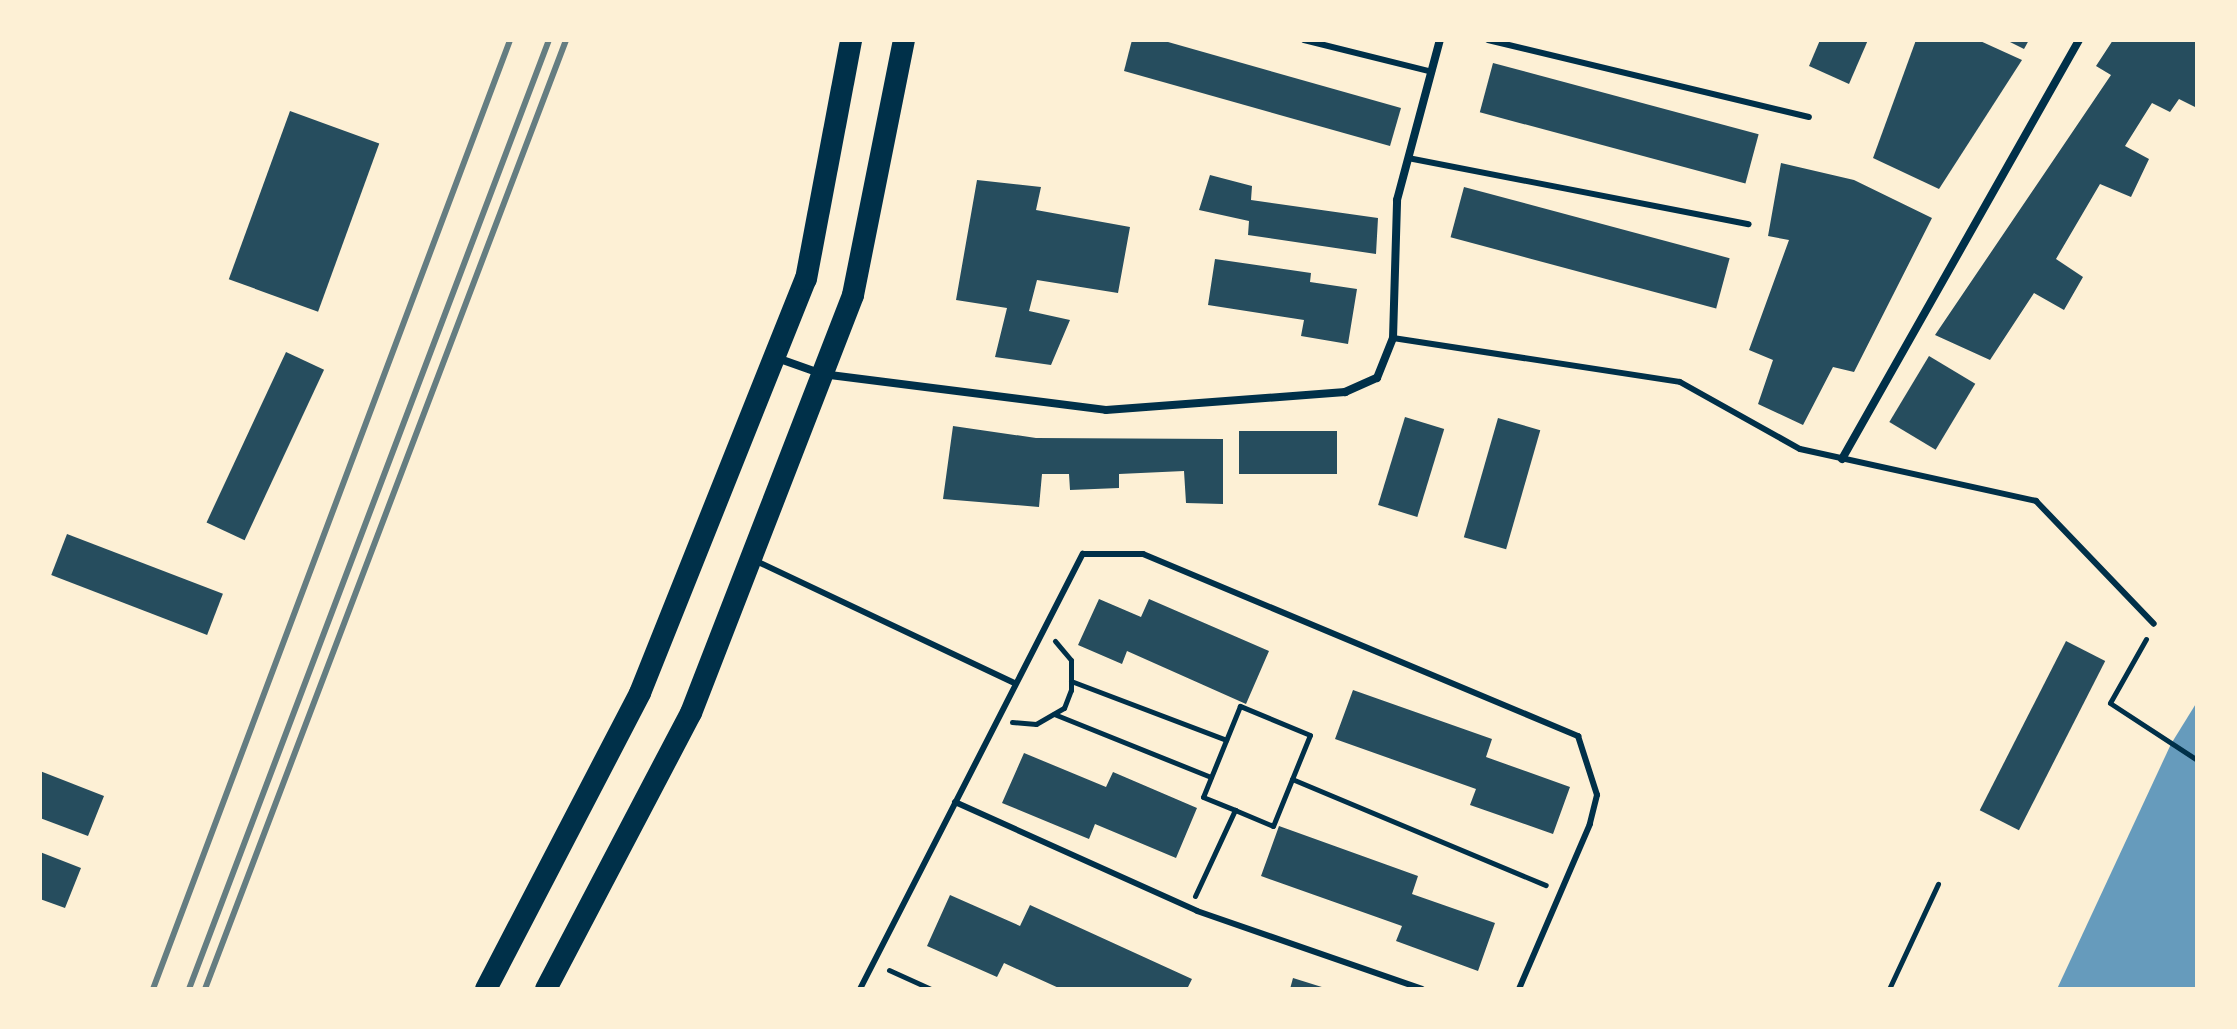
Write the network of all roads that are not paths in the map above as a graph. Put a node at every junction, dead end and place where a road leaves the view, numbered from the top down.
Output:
1 (851, 40) edge
2 (904, 40) edge
3 (1304, 40) edge
4 (1440, 40) edge
5 (1488, 40) edge
6 (2079, 40) edge
7 (1432, 72) junction
8 (1809, 117) dead end
9 (1408, 158) junction
10 (1749, 224) dead end
11 (1393, 338) junction
12 (775, 357) junction
13 (822, 374) junction
14 (1842, 459) junction
15 (751, 559) junction
16 (2154, 624) road end
17 (1014, 683) junction
18 (955, 802) junction
19 (486, 989) edge
20 (546, 989) edge
21 (860, 989) edge
22 (1422, 989) edge
23 (1519, 989) edge

1 - 12 highway
2 - 13 highway
3 - 7 lane
4 - 7 street
5 - 8 lane
6 - 14 street
7 - 9 street
9 - 10 lane
9 - 11 street
11 - 13 street
11 - 14 lane
12 - 13 street
12 - 19 highway
13 - 15 highway
14 - 16 lane
15 - 17 lane
15 - 20 highway
17 - 18 lane
17 - 23 lane
18 - 21 lane
18 - 22 lane

